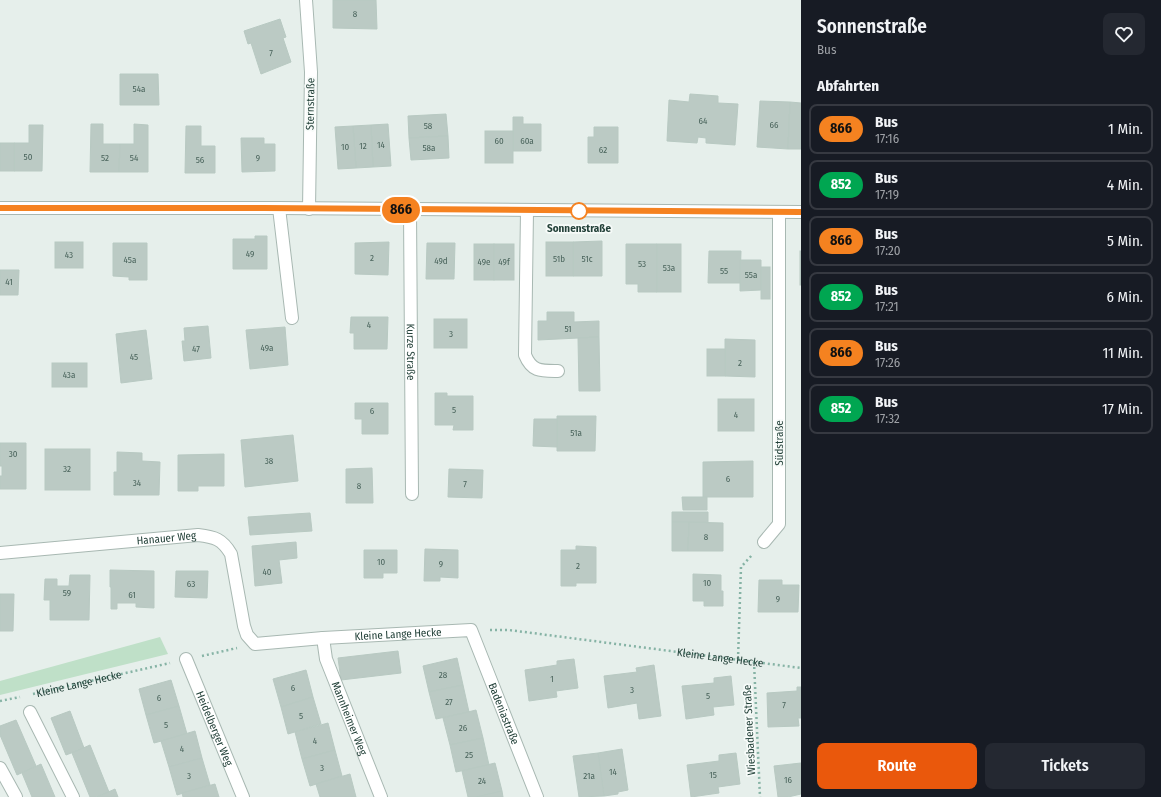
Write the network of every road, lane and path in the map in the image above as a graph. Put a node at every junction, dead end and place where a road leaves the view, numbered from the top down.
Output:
1 (306, 0) edge
2 (0, 208) edge
3 (279, 208) junction
4 (309, 208) junction
5 (410, 210) junction
6 (527, 211) junction
7 (779, 212) junction
8 (801, 212) edge
9 (292, 318) dead end
10 (558, 371) dead end
11 (412, 494) dead end
12 (764, 542) joint
13 (0, 553) edge
14 (471, 630) junction
15 (323, 638) junction
16 (255, 644) junction
17 (186, 659) junction
18 (738, 659) junction
19 (754, 662) junction
20 (801, 668) edge
21 (29, 695) dead end
22 (22, 696) dead end
23 (0, 701) edge
24 (30, 712) dead end
25 (0, 768) edge
26 (16, 797) edge
27 (73, 797) edge
28 (243, 797) edge
29 (381, 797) edge
30 (537, 797) edge
31 (760, 797) edge

1 - 4 street, Sternstraße
2 - 3 street
3 - 4 street
3 - 9 street
4 - 5 street
5 - 6 street
5 - 11 street, Kurze Straße
6 - 7 street
6 - 10 street
7 - 8 street
7 - 12 street, Südstraße
12 - 18 path
13 - 16 street, Hanauer Weg
14 - 15 street, Kleine Lange Hecke
14 - 18 path, Kleine Lange Hecke
14 - 30 street, Badeniastraße
15 - 16 street, Kleine Lange Hecke
15 - 29 street, Mannheimer Weg
16 - 17 path, Kleine Lange Hecke
17 - 21 path, Kleine Lange Hecke
17 - 28 street, Heidelberger Weg
18 - 19 path, Kleine Lange Hecke
19 - 20 path, Kleine Lange Hecke
19 - 31 path, Wiesbadener Straße
22 - 23 path, Kleine Lange Hecke
24 - 27 street
25 - 26 street

